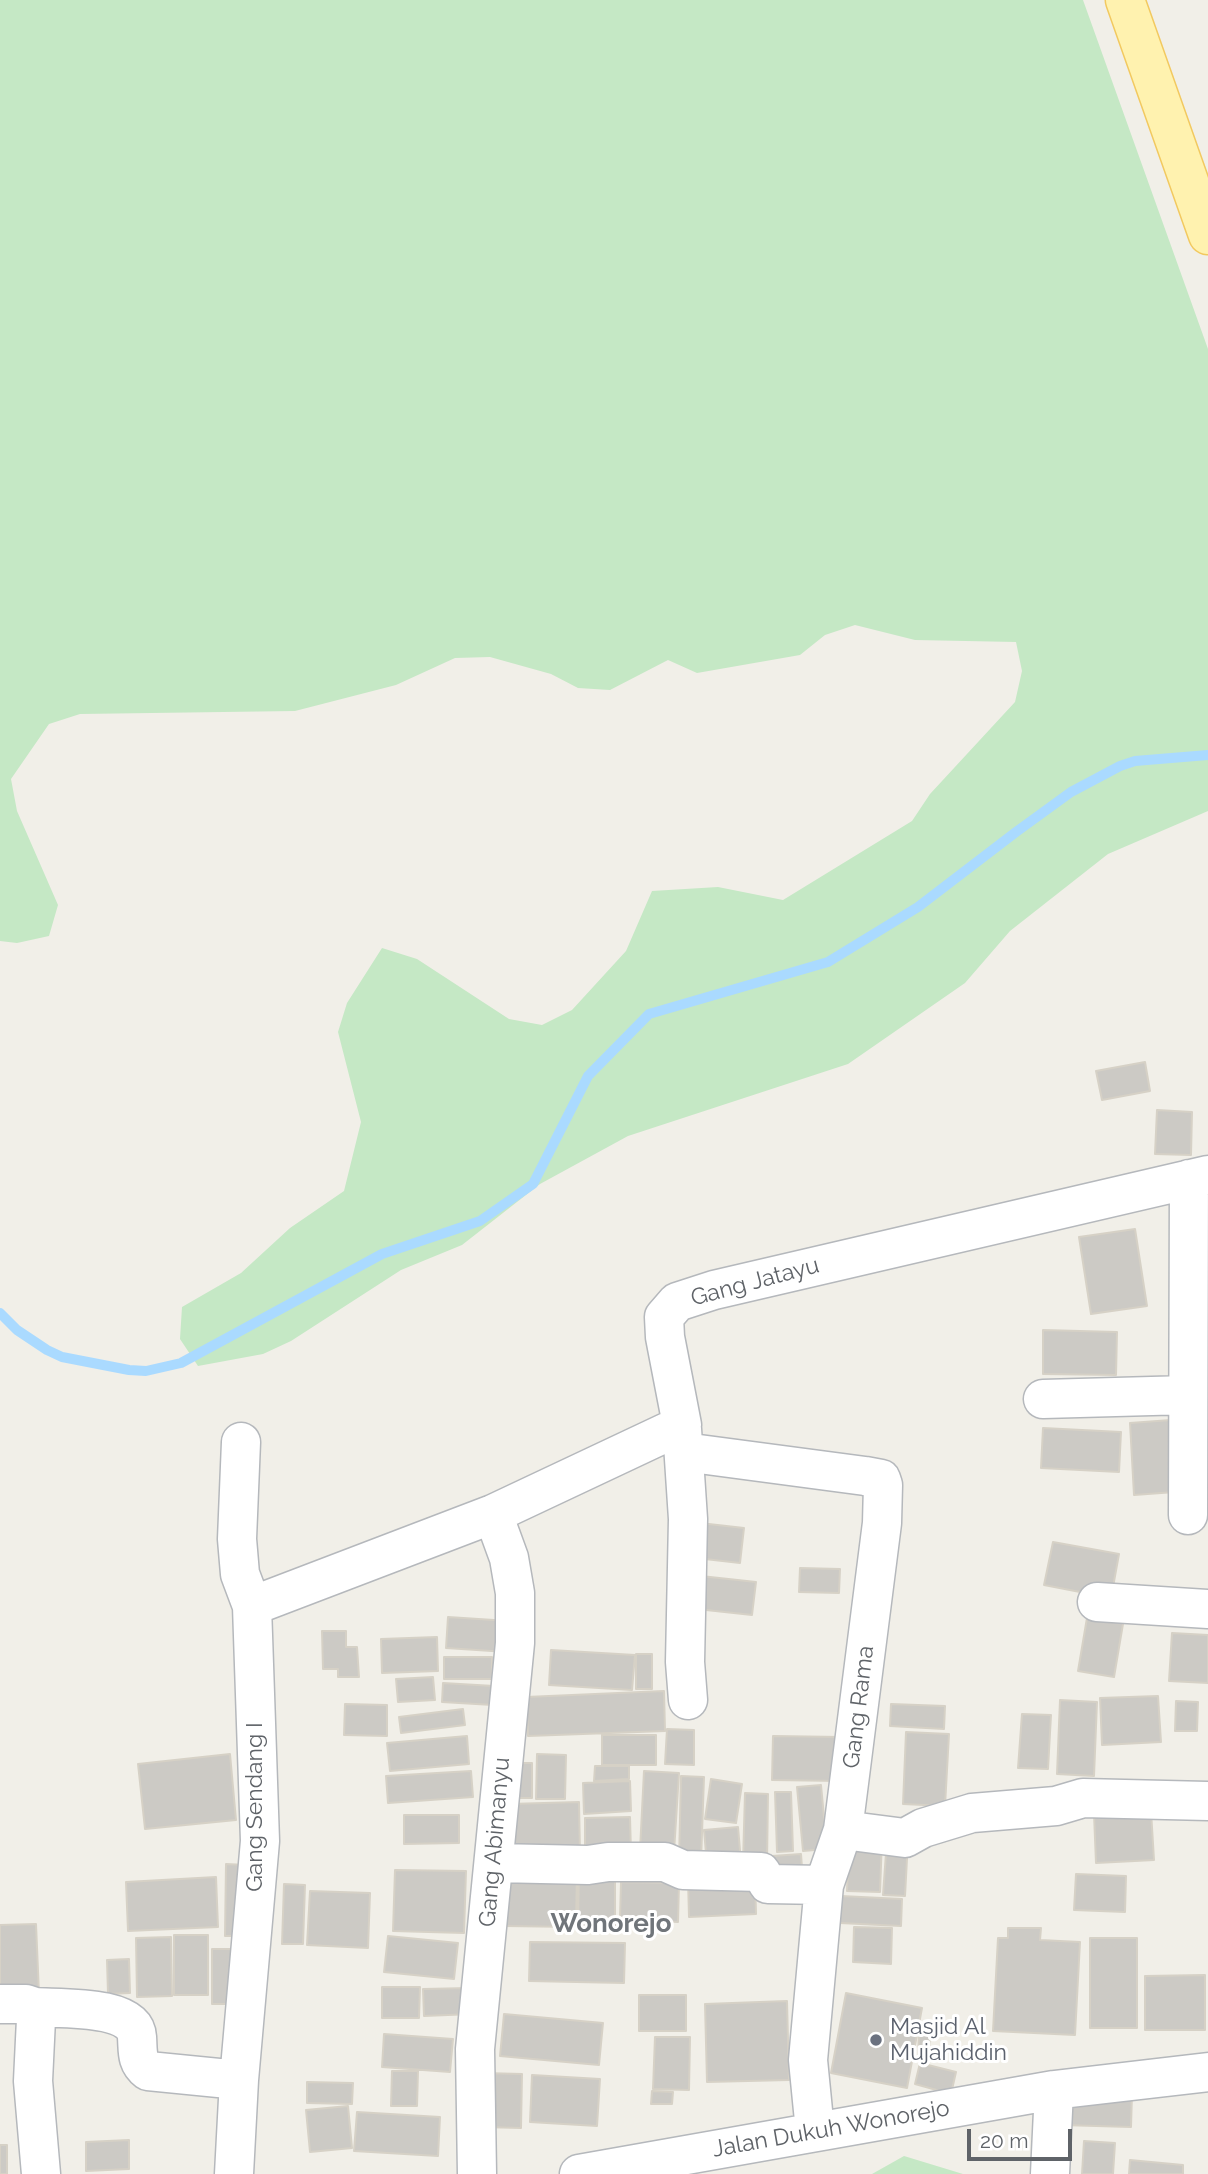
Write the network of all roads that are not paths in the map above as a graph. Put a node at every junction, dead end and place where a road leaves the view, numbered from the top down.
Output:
1 (1125, 0) edge
2 (1208, 235) edge
3 (1198, 1177) edge
4 (1188, 1395) junction
5 (1044, 1399) dead end
6 (683, 1439) junction
7 (241, 1442) dead end
8 (493, 1514) junction
9 (1188, 1515) dead end
10 (1097, 1602) dead end
11 (252, 1606) junction
12 (1208, 1609) edge
13 (688, 1700) dead end
14 (1208, 1801) edge
15 (843, 1830) junction
16 (495, 1863) junction
17 (824, 1885) junction
18 (17, 2006) edge
19 (1208, 2072) edge
20 (239, 2080) junction
21 (1054, 2090) junction
22 (815, 2131) junction
23 (660, 2167) edge
24 (41, 2174) edge
25 (234, 2174) edge
26 (477, 2174) edge
27 (579, 2174) edge
28 (1050, 2174) edge

1 - 2 main road
3 - 4 street
3 - 6 street, Gang Jatayu
4 - 5 street
4 - 9 street
6 - 8 street
6 - 13 street, Gang Jatayu
6 - 15 street, Gang Rama
7 - 11 street, Gang Sendang I
8 - 11 street
8 - 16 street, Gang Abimanyu
10 - 12 street
11 - 20 street, Gang Sendang I
14 - 15 street
15 - 17 street, Gang Rama
16 - 17 street
16 - 26 street, Gang Abimanyu
17 - 22 street, Gang Rama
18 - 20 street
18 - 24 street
19 - 21 street, Jalan Dukuh Wonorejo
20 - 25 street, Gang Sendang I
21 - 22 street, Jalan Dukuh Wonorejo
21 - 28 street
22 - 23 street, Jalan Dukuh Wonorejo
23 - 27 street, Jalan Dukuh Wonorejo

